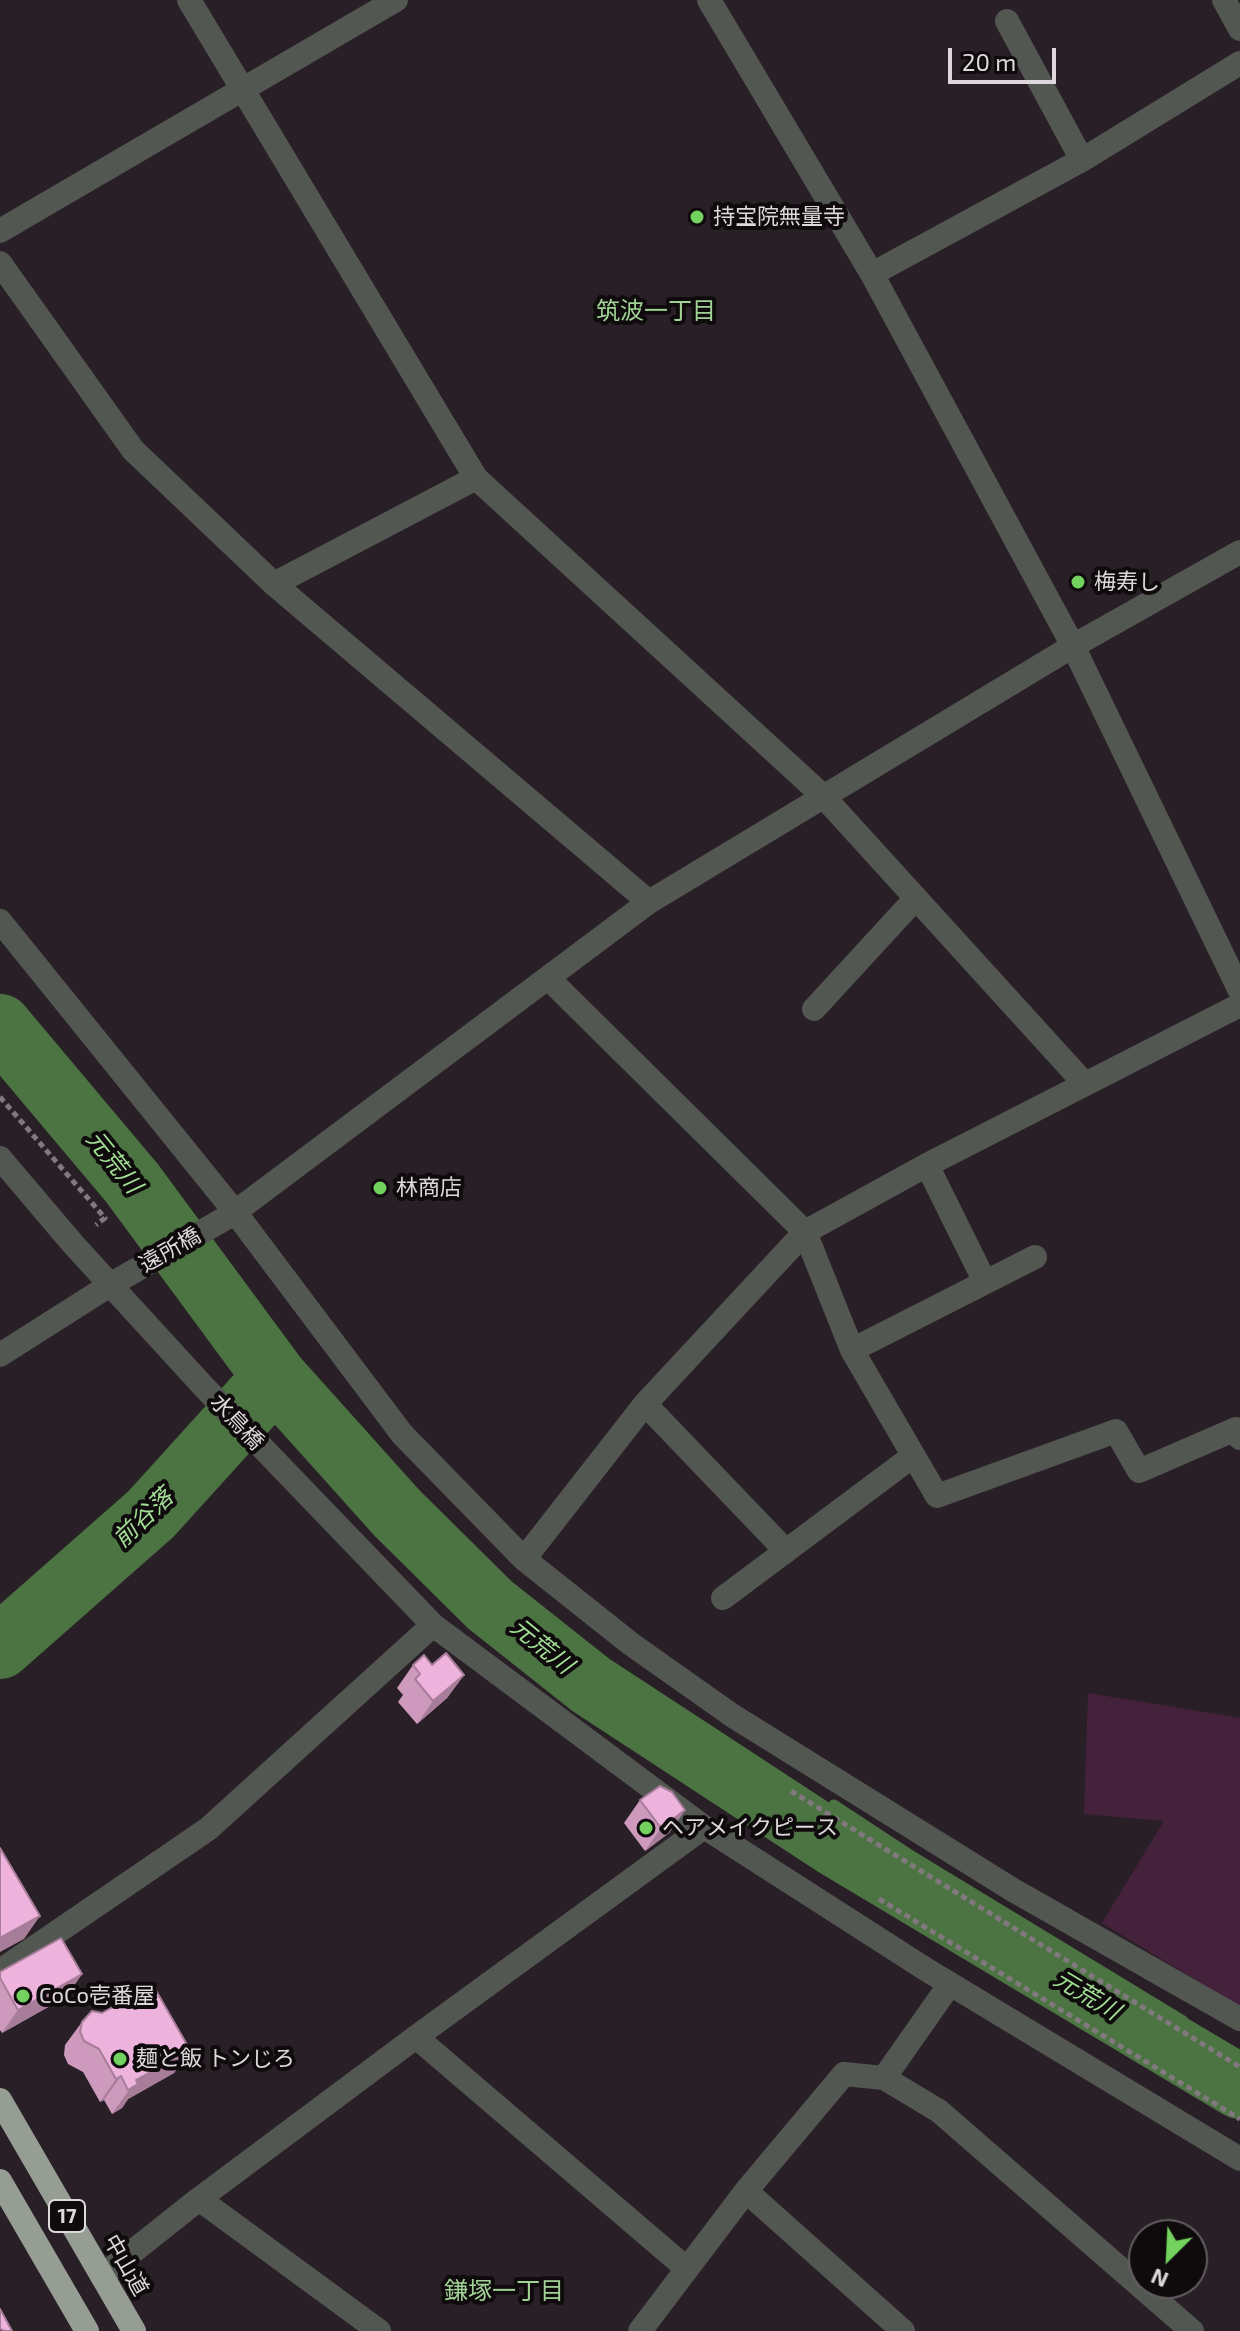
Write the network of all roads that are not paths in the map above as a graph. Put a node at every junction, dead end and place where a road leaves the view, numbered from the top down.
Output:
1 (189, 0) edge
2 (396, 0) edge
3 (709, 0) edge
4 (1224, 0) edge
5 (1007, 21) dead end
6 (1240, 29) edge
7 (1240, 63) edge
8 (241, 90) junction
9 (1082, 160) junction
10 (0, 231) edge
11 (0, 263) edge
12 (872, 274) junction
13 (476, 478) junction
14 (1240, 552) edge
15 (274, 584) junction
16 (1073, 646) junction
17 (823, 796) junction
18 (916, 898) junction
19 (649, 902) junction
20 (0, 921) edge
21 (548, 978) junction
22 (1240, 991) edge
23 (1240, 1005) edge
24 (814, 1009) dead end
25 (1085, 1084) junction
26 (0, 1158) edge
27 (927, 1165) junction
28 (233, 1214) junction
29 (805, 1232) junction
30 (1035, 1257) dead end
31 (985, 1282) junction
32 (110, 1285) junction
33 (852, 1350) junction
34 (0, 1355) edge
35 (645, 1404) junction
36 (1240, 1438) edge
37 (913, 1456) junction
38 (786, 1551) junction
39 (524, 1559) junction
40 (723, 1598) dead end
41 (433, 1625) junction
42 (704, 1827) junction
43 (0, 1971) edge
44 (950, 1984) junction
45 (1240, 2019) edge
46 (416, 2037) junction
47 (884, 2078) junction
48 (0, 2100) edge
49 (1240, 2159) edge
50 (0, 2181) edge
51 (746, 2191) junction
52 (199, 2199) junction
53 (686, 2268) junction
54 (102, 2276) junction
55 (87, 2331) edge
56 (134, 2331) edge
57 (379, 2331) edge
58 (640, 2331) edge
59 (903, 2331) edge
60 (1192, 2331) edge

1 - 8 street
2 - 8 street
3 - 12 street
4 - 6 street
5 - 9 street
7 - 9 street
8 - 10 street
8 - 13 street
9 - 12 street
11 - 15 street
12 - 16 street
13 - 15 street
13 - 17 street
14 - 16 street, 遠所橋
15 - 19 street
16 - 17 street, 遠所橋
16 - 22 street
17 - 18 street
17 - 19 street, 遠所橋
18 - 24 street
18 - 25 street
19 - 21 street, 遠所橋
20 - 28 street
21 - 28 street, 遠所橋
21 - 29 street
23 - 25 street
25 - 27 street
26 - 32 street, 水鳥橋
27 - 29 street
27 - 31 street
28 - 32 street, 遠所橋, bridge
28 - 39 street
29 - 33 street
29 - 35 street
30 - 31 street
31 - 33 street
32 - 34 street, 遠所橋
32 - 41 street, 水鳥橋
33 - 37 street
35 - 38 street
35 - 39 street
36 - 37 street
37 - 38 street
38 - 40 street
39 - 45 street
41 - 42 street, 水鳥橋
41 - 43 street
42 - 44 street, 水鳥橋
42 - 46 street
44 - 47 street
44 - 49 street, 水鳥橋
46 - 52 street
46 - 53 street
47 - 51 street
47 - 60 street
48 - 54 highway, 中山道 / 17
50 - 55 highway, 17
51 - 53 street
51 - 59 street
52 - 54 street
52 - 57 street
53 - 58 street
54 - 56 highway, 中山道 / 17

